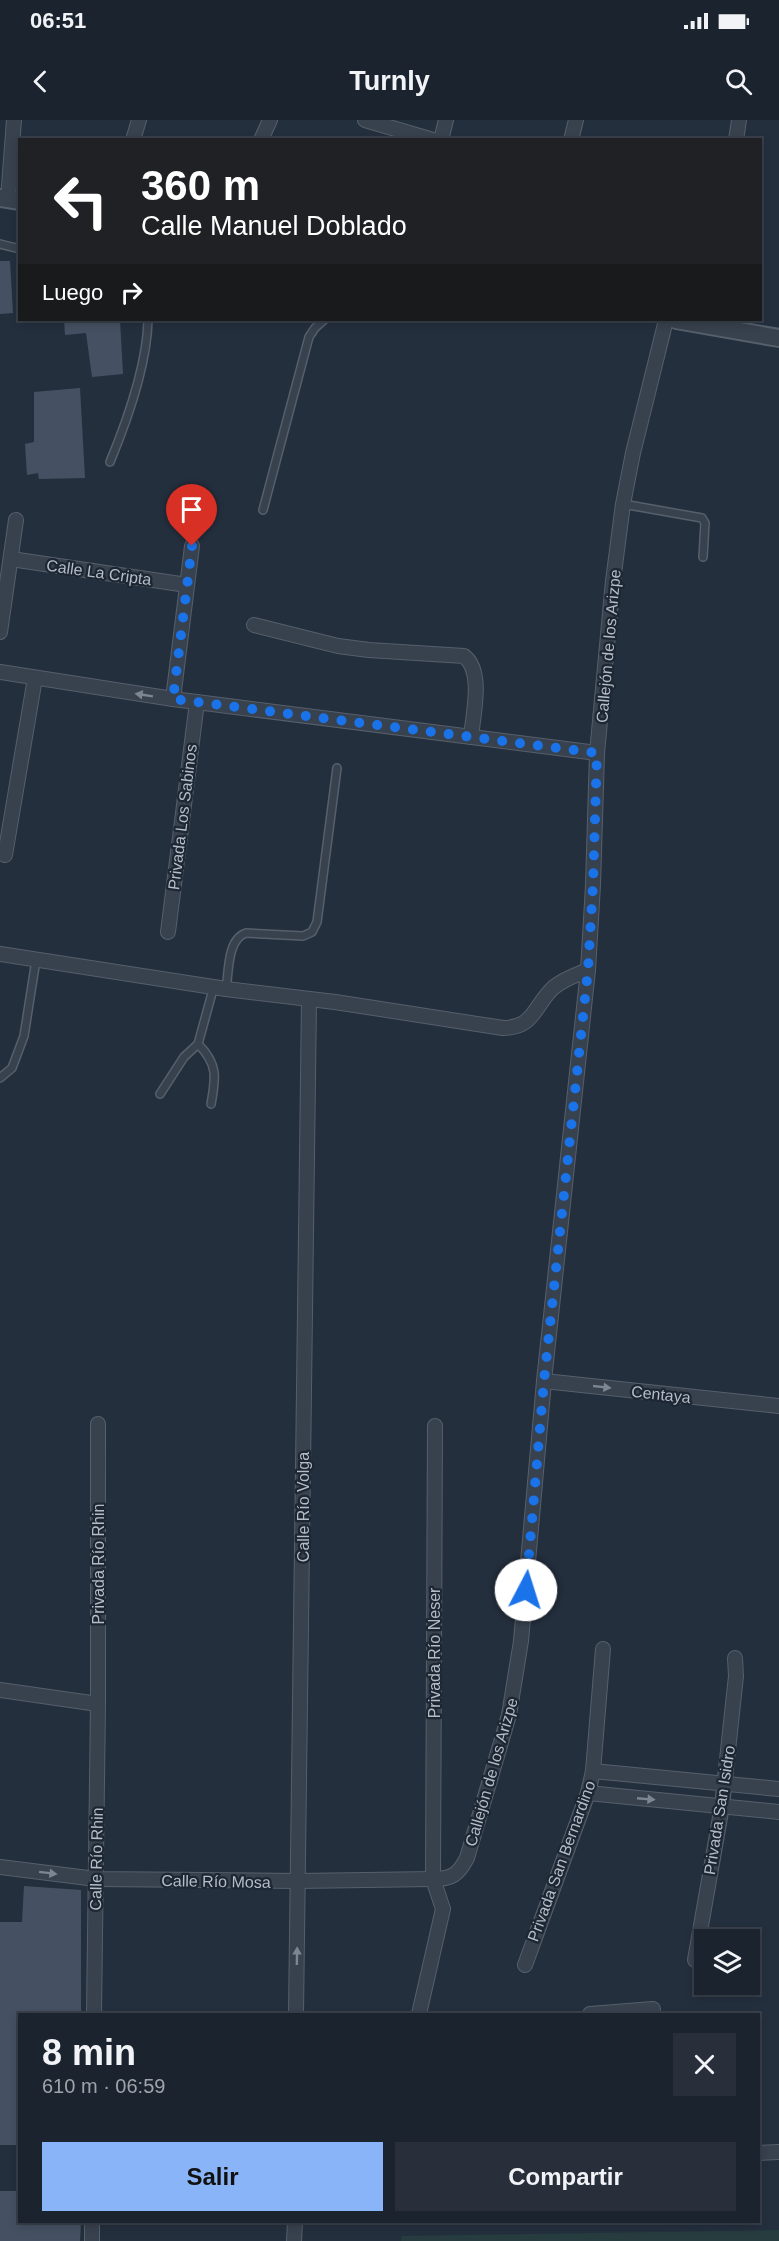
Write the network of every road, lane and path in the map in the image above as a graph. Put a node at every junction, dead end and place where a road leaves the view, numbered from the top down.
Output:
1 (14, 120) edge
2 (139, 120) edge
3 (270, 120) edge
4 (365, 120) edge
5 (446, 120) edge
6 (576, 120) edge
7 (739, 120) edge
8 (134, 138) edge
9 (262, 138) edge
10 (426, 138) edge
11 (442, 138) edge
12 (572, 138) edge
13 (736, 138) edge
14 (9, 200) edge
15 (0, 244) edge
16 (18, 248) edge
17 (148, 321) edge
18 (323, 321) edge
19 (666, 321) edge
20 (692, 321) edge
21 (724, 323) edge
22 (779, 338) edge
23 (110, 462) dead end
24 (623, 504) junction
25 (263, 510) dead end
26 (16, 520) dead end
27 (192, 546) dead end
28 (703, 557) dead end
29 (10, 560) junction
30 (187, 585) junction
31 (254, 624) dead end
32 (0, 632) edge
33 (0, 672) edge
34 (35, 678) junction
35 (173, 699) junction
36 (197, 702) junction
37 (471, 737) junction
38 (597, 753) junction
39 (337, 768) dead end
40 (5, 855) dead end
41 (168, 932) dead end
42 (0, 954) edge
43 (36, 960) junction
44 (588, 970) junction
45 (220, 988) junction
46 (309, 999) junction
47 (198, 1044) junction
48 (0, 1078) edge
49 (160, 1094) dead end
50 (211, 1104) dead end
51 (544, 1381) junction
52 (779, 1406) edge
53 (98, 1424) dead end
54 (435, 1426) dead end
55 (603, 1649) dead end
56 (735, 1658) dead end
57 (0, 1690) edge
58 (98, 1704) junction
59 (593, 1771) junction
60 (725, 1784) junction
61 (779, 1789) edge
62 (588, 1793) junction
63 (722, 1806) junction
64 (779, 1812) edge
65 (0, 1867) edge
66 (96, 1879) junction
67 (433, 1879) junction
68 (298, 1881) junction
69 (700, 1929) edge
70 (525, 1965) dead end
71 (653, 2009) dead end
72 (94, 2013) edge
73 (296, 2013) edge
74 (419, 2013) edge
75 (603, 2013) edge
76 (779, 2152) edge
77 (760, 2153) edge
78 (92, 2223) edge
79 (295, 2223) edge
80 (92, 2241) edge
81 (294, 2241) edge

1 - 14 street
2 - 8 street
3 - 9 street
4 - 10 street
5 - 11 street
6 - 12 street
7 - 13 street
15 - 16 lane
17 - 23 lane
18 - 25 lane
19 - 24 street, Callejón de los Arizpe
20 - 21 street
21 - 22 street
24 - 28 lane
24 - 38 street, Callejón de los Arizpe
26 - 29 street
27 - 30 street
29 - 30 street, Calle La Cripta
29 - 32 street
30 - 35 street
31 - 37 street
33 - 34 street
35 -> 34 street
34 - 40 street
35 - 36 street
36 - 37 street
36 - 41 street, Privada Los Sabinos
37 - 38 street
38 - 44 street, Callejón de los Arizpe
39 - 45 lane
42 - 43 street
43 - 45 street
43 - 48 lane
44 - 46 street
44 - 51 street, Callejón de los Arizpe
45 - 46 street
45 - 47 lane
46 - 68 street, Calle Río Volga
47 - 49 lane
47 - 50 lane
51 -> 52 street, Centaya
51 - 67 street, Callejón de los Arizpe
53 - 58 street, Privada Río Rhin
54 - 67 street, Privada Río Neser
55 - 59 street, Privada San Bernardino
56 - 60 street, Privada San Isidro
57 - 58 street
58 - 66 street, Calle Río Rhin
59 - 60 street
59 - 62 street, Privada San Bernardino
60 - 61 street
60 - 63 street, Privada San Isidro
62 -> 63 street
62 - 70 street, Privada San Bernardino
63 - 64 street
63 - 69 street, Privada San Isidro
65 -> 66 street, Calle Río Mosa
66 - 68 street, Calle Río Mosa
66 - 72 street, Calle Río Rhin
67 - 68 street, Calle Río Mosa
67 - 74 street, Privada Río Neser
73 -> 68 street, Calle Río Volga
71 - 75 street
76 - 77 street
78 - 80 street
79 - 81 street

